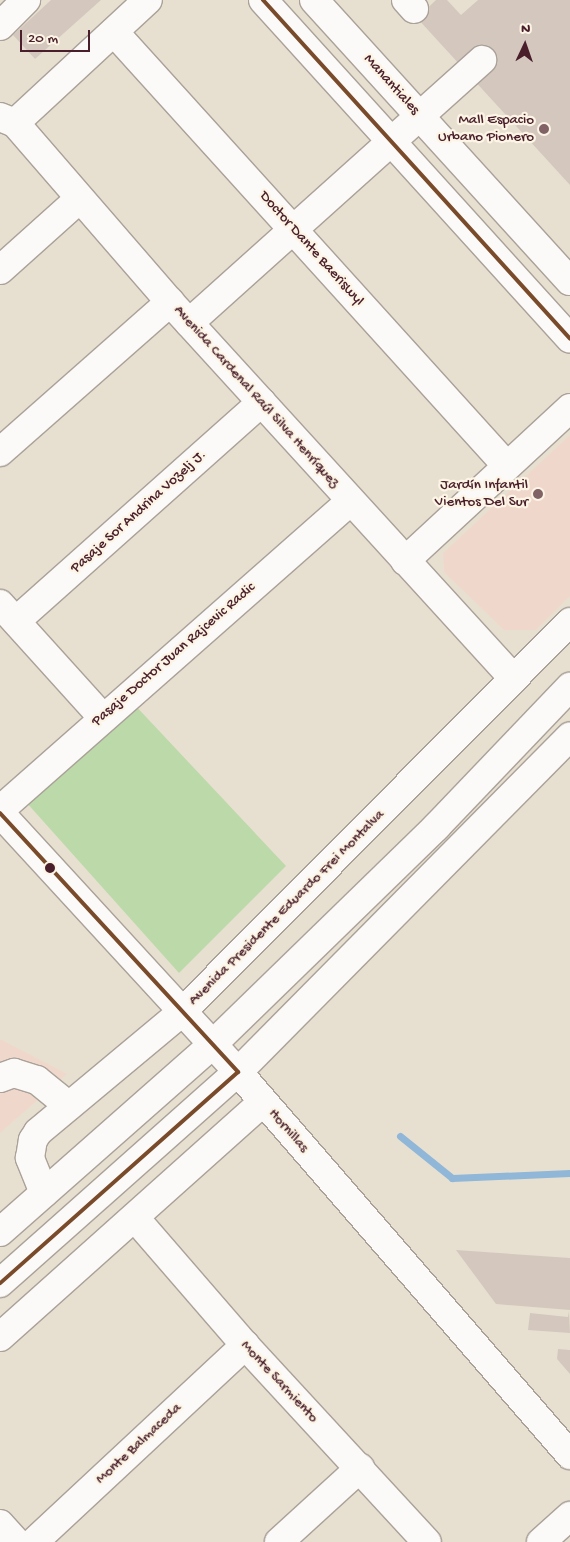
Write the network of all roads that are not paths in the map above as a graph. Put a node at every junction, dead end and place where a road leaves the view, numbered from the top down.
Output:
1 (26, 0) edge
2 (148, 0) edge
3 (263, 0) edge
4 (314, 0) edge
5 (0, 26) edge
6 (114, 32) junction
7 (482, 60) dead end
8 (419, 116) junction
9 (8, 120) edge
10 (390, 140) junction
11 (79, 198) junction
12 (293, 229) junction
13 (0, 270) edge
14 (570, 281) edge
15 (170, 302) junction
16 (189, 323) junction
17 (570, 339) edge
18 (262, 402) junction
19 (570, 408) edge
20 (0, 452) edge
21 (507, 466) junction
22 (350, 501) junction
23 (405, 561) junction
24 (8, 612) edge
25 (570, 622) edge
26 (514, 679) junction
27 (569, 686) edge
28 (103, 718) junction
29 (570, 736) edge
30 (0, 812) edge
31 (182, 1012) junction
32 (212, 1046) junction
33 (238, 1072) junction
34 (0, 1078) edge
35 (263, 1102) junction
36 (69, 1106) junction
37 (44, 1193) junction
38 (136, 1218) junction
39 (0, 1232) edge
40 (0, 1283) edge
41 (0, 1336) edge
42 (245, 1345) junction
43 (570, 1455) edge
44 (360, 1468) junction
45 (570, 1516) edge
46 (0, 1524) edge
47 (16, 1542) edge
48 (34, 1542) edge
49 (279, 1542) edge
50 (427, 1542) edge
51 (541, 1542) edge

1 - 5 street
2 - 6 street
3 - 10 street
4 - 8 street, Manantiales
6 - 9 street
6 - 12 street, Doctor Dante Baeriswyl
7 - 8 street
8 - 10 street
8 - 14 street, Manantiales
9 - 11 street, Avenida Cardenal Raúl Silva Henríquez
10 - 12 street
10 - 17 street
11 - 13 street
11 - 15 street, Avenida Cardenal Raúl Silva Henríquez
12 - 16 street
12 - 21 street, Doctor Dante Baeriswyl
15 - 16 street, Avenida Cardenal Raúl Silva Henríquez
15 - 20 street
16 - 18 street, Avenida Cardenal Raúl Silva Henríquez
18 - 22 street, Avenida Cardenal Raúl Silva Henríquez
18 - 24 street, Pasaje Sor Andrina Vozelj J.
19 - 21 street
21 - 23 street
22 - 23 street, Avenida Cardenal Raúl Silva Henríquez
22 - 28 street, Pasaje Doctor Juan Rajcevic Radic
23 - 26 street, Avenida Cardenal Raúl Silva Henríquez
24 - 28 street
25 - 26 street, Avenida Presidente Eduardo Frei Montalva
26 - 31 street, Avenida Presidente Eduardo Frei Montalva
27 - 32 street
28 - 30 street, Pasaje Doctor Juan Rajcevic Radic
29 - 33 street
30 - 31 street, Hornillas
31 - 32 street, Hornillas
31 - 36 street, Avenida Presidente Eduardo Frei Montalva
32 - 33 street, Hornillas
32 - 37 street
33 - 35 street, Hornillas
33 - 40 street
34 - 36 street
35 - 38 street
35 - 43 street, Hornillas
36 - 37 street, Avenida Presidente Eduardo Frei Montalva
37 - 39 street
38 - 41 street
38 - 42 street, Monte Sarmiento
42 - 44 street, Monte Sarmiento
42 - 48 street, Monte Balmaceda
44 - 49 street
44 - 50 street, Monte Sarmiento
45 - 51 street
46 - 47 street

